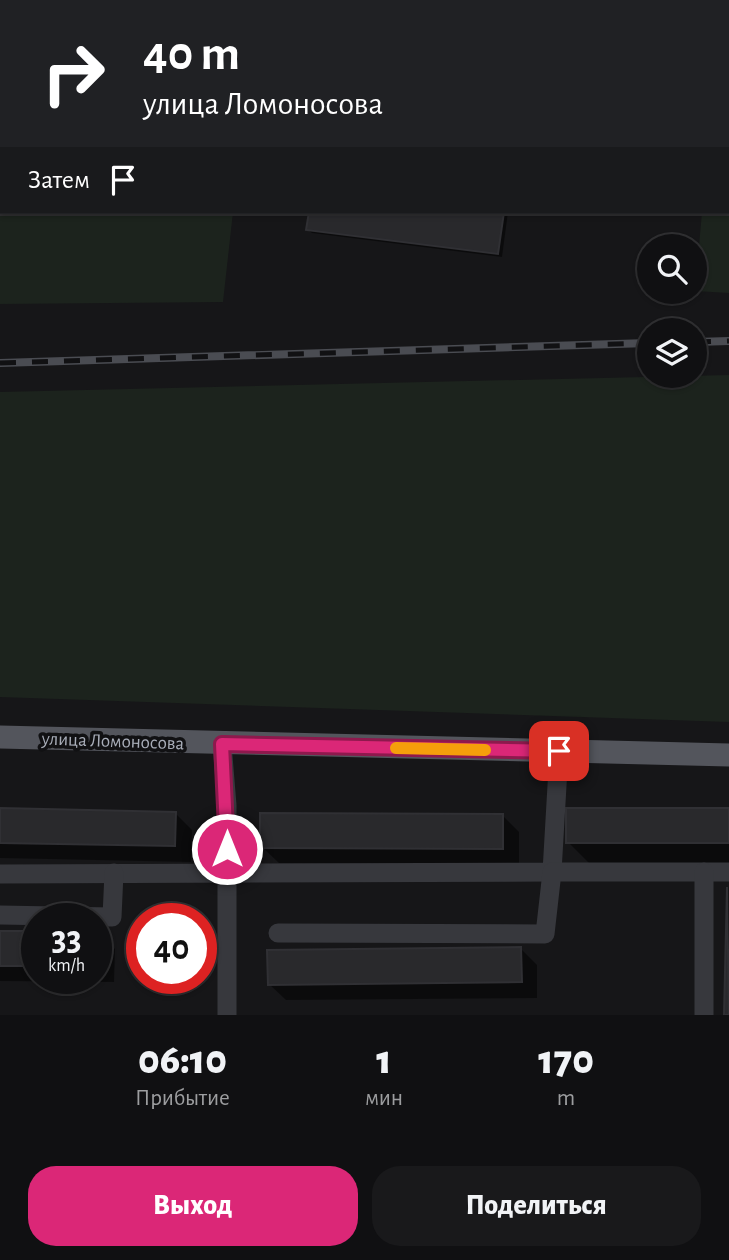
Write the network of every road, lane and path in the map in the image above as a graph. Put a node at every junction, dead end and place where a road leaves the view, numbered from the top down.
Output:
1 (0, 737) edge
2 (222, 744) junction
3 (559, 751) junction
4 (729, 755) edge
5 (227, 872) junction
6 (552, 872) junction
7 (704, 872) junction
8 (729, 872) edge
9 (114, 873) junction
10 (0, 874) edge
11 (0, 915) edge
12 (278, 933) dead end
13 (227, 1015) edge
14 (704, 1015) edge

1 - 2 main road, улица Ломоносова
2 - 3 main road, улица Ломоносова
2 - 5 street
3 - 4 main road, улица Ломоносова
3 - 6 street
5 - 6 street
5 - 9 street
5 - 13 street
6 - 7 street
6 - 12 street
7 - 8 street
7 - 14 street
9 - 10 street
9 - 11 street

